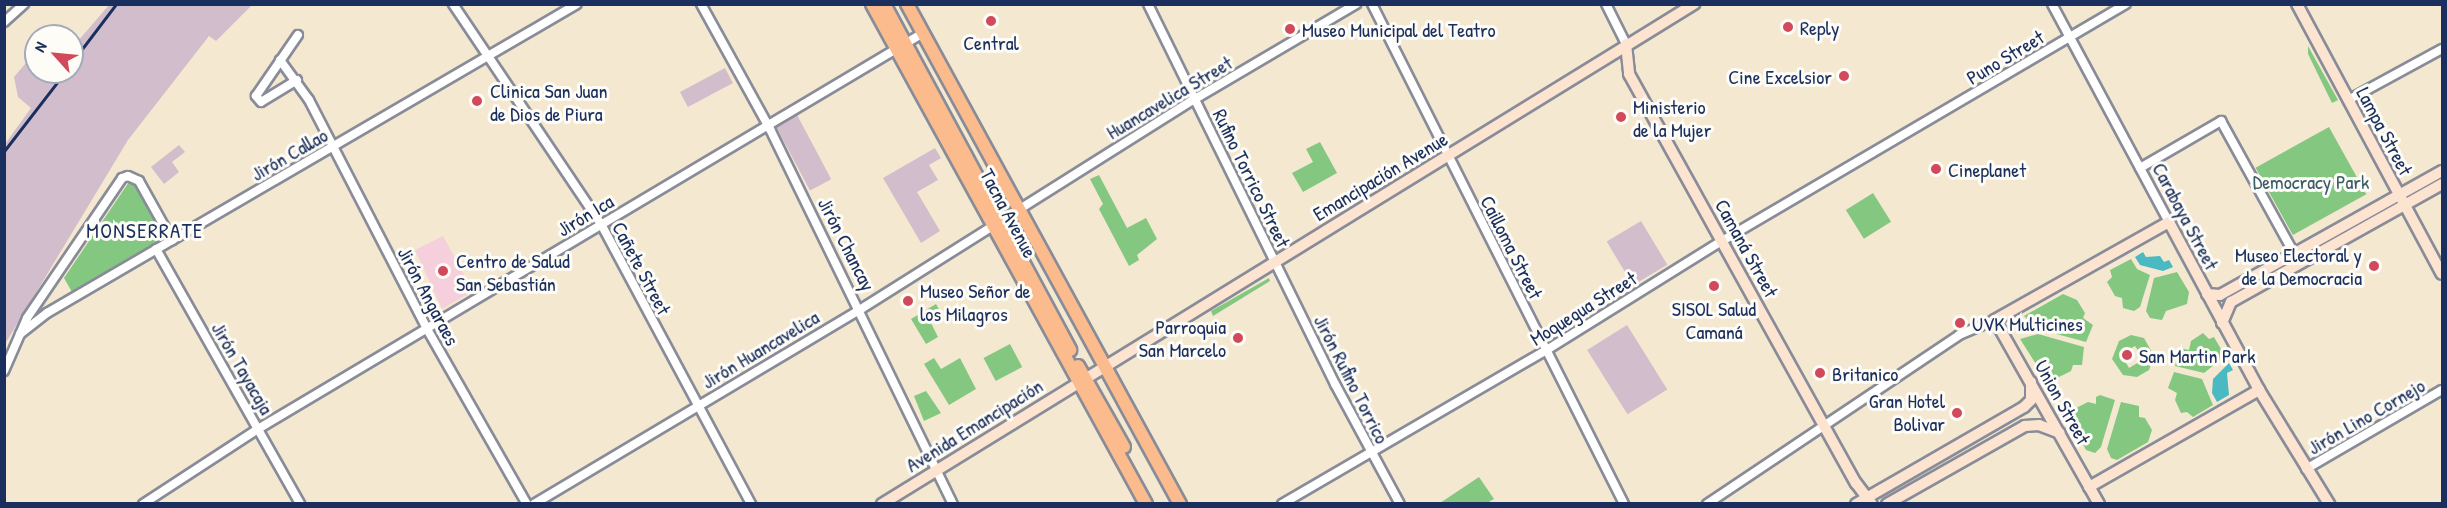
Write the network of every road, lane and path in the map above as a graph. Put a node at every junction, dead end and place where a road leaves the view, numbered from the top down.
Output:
1 (24, 4) edge
2 (453, 4) edge
3 (578, 4) edge
4 (701, 4) edge
5 (872, 4) edge
6 (884, 4) edge
7 (908, 4) edge
8 (1148, 4) edge
9 (1356, 4) edge
10 (1372, 4) edge
11 (1606, 4) edge
12 (1694, 4) edge
13 (2052, 4) edge
14 (2126, 4) edge
15 (2297, 4) edge
16 (4, 22) edge
17 (923, 33) junction
18 (298, 34) dead end
19 (2070, 38) junction
20 (1626, 44) junction
21 (901, 46) junction
22 (2442, 49) edge
23 (489, 56) junction
24 (280, 60) junction
25 (297, 80) junction
26 (1195, 99) junction
27 (2348, 100) junction
28 (768, 125) junction
29 (1901, 138) joint
30 (334, 148) junction
31 (1448, 156) junction
32 (2140, 168) junction
33 (2442, 171) edge
34 (2442, 184) edge
35 (2402, 201) junction
36 (1022, 206) junction
37 (996, 222) junction
38 (2169, 222) junction
39 (601, 224) junction
40 (172, 240) junction
41 (1722, 242) junction
42 (156, 249) junction
43 (2297, 258) junction
44 (1274, 261) junction
45 (2442, 274) edge
46 (2207, 294) junction
47 (861, 309) junction
48 (1995, 320) junction
49 (2222, 323) junction
50 (427, 328) junction
51 (20, 334) junction
52 (12, 347) junction
53 (1545, 351) junction
54 (4, 354) edge
55 (1104, 366) junction
56 (4, 371) edge
57 (2029, 376) junction
58 (1082, 380) junction
59 (2259, 390) junction
60 (2442, 390) edge
61 (697, 406) junction
62 (1825, 425) junction
63 (258, 429) junction
64 (2060, 433) junction
65 (1370, 450) junction
66 (936, 468) junction
67 (2306, 470) junction
68 (2090, 487) junction
69 (1869, 500) edge
70 (143, 504) edge
71 (300, 504) edge
72 (527, 504) edge
73 (534, 504) edge
74 (751, 504) edge
75 (882, 504) edge
76 (953, 504) edge
77 (1146, 504) edge
78 (1155, 504) edge
79 (1180, 504) edge
80 (1282, 504) edge
81 (1400, 504) edge
82 (1624, 504) edge
83 (1707, 504) edge
84 (1856, 504) edge
85 (1887, 504) edge
86 (2099, 504) edge
87 (2329, 504) edge

1 - 16 street
2 - 23 street, Cañete Street
3 - 23 street, Jirón Callao
4 - 28 street, Jirón Chancay
5 - 21 main road, Tacna Avenue
6 - 21 main road, Tacna Avenue
7 - 17 main road, Tacna Avenue
8 - 26 street, Rufino Torrico Street
9 - 26 street, Huancavelica Street
10 - 31 street, Cailloma Street
11 - 20 street, Camaná Street
12 - 20 main road, Emancipación Avenue
13 - 19 street, Carabaya Street
14 - 19 street, Puno Street
15 - 27 main road, Lampa Street
17 - 21 street, Jirón Ica
17 - 36 main road, Tacna Avenue
18 - 24 street
19 - 29 street, Puno Street
19 - 32 street, Carabaya Street
20 - 31 main road, Emancipación Avenue
20 - 41 main road, Camaná Street
21 - 28 street, Jirón Ica
21 - 37 main road, Tacna Avenue
22 - 27 street
23 - 30 street, Jirón Callao
23 - 39 street, Cañete Street
24 - 25 street, Jirón Angaraes
24 - 25 street
25 - 30 street, Jirón Angaraes
26 - 36 street, Huancavelica Street
26 - 44 street, Rufino Torrico Street
27 - 35 main road, Lampa Street
28 - 39 street, Jirón Ica
28 - 47 street, Jirón Chancay
29 - 41 street, Moquegua Street
30 - 40 street, Jirón Callao
30 - 50 street, Jirón Angaraes
31 - 44 main road, Emancipación Avenue
31 - 53 street, Cailloma Street
32 - 38 street, Carabaya Street
32 - 43 street
33 - 35 main road
34 - 35 main road
35 - 43 main road
35 - 45 main road, Lampa Street
36 - 37 street, Huancavelica Street
36 - 55 main road, Tacna Avenue
37 - 47 street, Jirón Huancavelica
37 - 58 main road, Tacna Avenue
38 - 46 main road, Carabaya Street
38 - 48 main road
39 - 50 street, Jirón Ica
39 - 61 street, Cañete Street
40 - 42 street, Jirón Callao
40 - 51 street
41 - 53 street, Moquegua Street
41 - 62 main road, Camaná Street
42 - 51 street, Jirón Callao
42 - 63 street, Jirón Tayacaja
43 - 46 main road
43 - 49 main road
44 - 55 main road, Emancipación Avenue
44 - 65 street, Rufino Torrico Street
46 - 49 main road, Carabaya Street
47 - 61 street, Jirón Huancavelica
47 - 66 street, Jirón Chancay
48 - 57 main road, Union Street
48 - 62 street
49 - 59 main road, Carabaya Street
50 - 63 street, Jirón Ica
50 - 72 street, Jirón Angaraes
51 - 52 street
52 - 54 street
52 - 56 street
53 - 65 street, Moquegua Street
53 - 82 street, Cailloma Street
55 - 58 main road, Emancipación Avenue
55 - 79 main road, Tacna Avenue
57 - 64 main road, Union Street
57 - 69 main road
58 - 66 main road, Avenida Emancipación
58 - 77 main road, Tacna Avenue
58 - 78 main road
59 - 67 main road, Carabaya Street
59 - 68 main road
60 - 67 street, Jirón Lino Cornejo
61 - 73 street, Jirón Huancavelica
61 - 74 street, Cañete Street
62 - 69 main road, Camaná Street
62 - 83 street
63 - 70 street, Jirón Ica
63 - 71 street, Jirón Tayacaja
64 - 68 main road, Union Street
64 - 85 main road
65 - 80 street, Moquegua Street
65 - 81 street, Jirón Rufino Torrico
66 - 75 main road, Avenida Emancipación
66 - 76 street, Jirón Chancay
67 - 87 main road, Carabaya Street
68 - 86 main road, Union Street
69 - 84 main road

